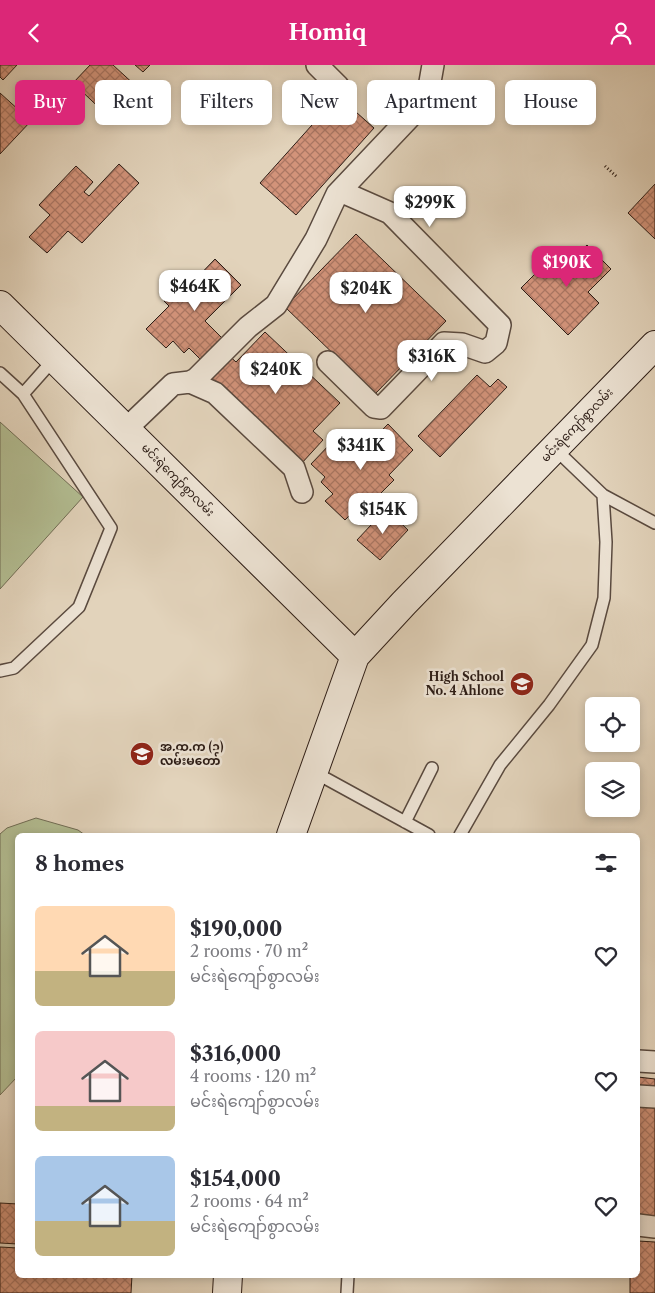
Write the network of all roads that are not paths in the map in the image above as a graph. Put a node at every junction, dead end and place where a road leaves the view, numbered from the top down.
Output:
1 (317, 65) edge
2 (434, 65) edge
3 (332, 80) edge
4 (340, 191) junction
5 (0, 305) edge
6 (655, 345) edge
7 (55, 358) junction
8 (328, 362) dead end
9 (0, 373) edge
10 (190, 382) junction
11 (23, 394) junction
12 (126, 429) junction
13 (554, 449) junction
14 (302, 492) dead end
15 (604, 495) junction
16 (655, 523) edge
17 (354, 656) junction
18 (0, 671) edge
19 (432, 768) dead end
20 (314, 772) junction
21 (405, 822) junction
22 (292, 833) edge
23 (425, 833) edge
24 (461, 833) edge
25 (640, 1061) edge
26 (655, 1062) edge
27 (640, 1096) edge
28 (655, 1097) edge
29 (640, 1225) edge
30 (655, 1227) edge
31 (228, 1278) edge
32 (348, 1278) edge
33 (227, 1293) edge
34 (347, 1293) edge

1 - 3 street
2 - 4 street
4 - 8 street
4 - 10 street
5 - 7 main road, မင်းရဲကျော်စွာလမ်း
6 - 13 main road, မင်းရဲကျော်စွာလမ်း
7 - 11 lane
7 - 12 main road, မင်းရဲကျော်စွာလမ်း
9 - 11 lane
10 - 12 street
10 - 14 street
11 - 18 lane
12 - 17 main road, မင်းရဲကျော်စွာလမ်း
13 - 15 lane
13 - 17 main road, မင်းရဲကျော်စွာလမ်း
15 - 16 lane
15 - 24 lane
17 - 20 main road, မင်းရဲကျော်စွာလမ်း
19 - 21 lane
20 - 21 lane
20 - 22 main road, မင်းရဲကျော်စွာလမ်း
21 - 23 lane
25 - 26 street
27 - 28 street
29 - 30 street
31 - 33 main road
32 - 34 lane

